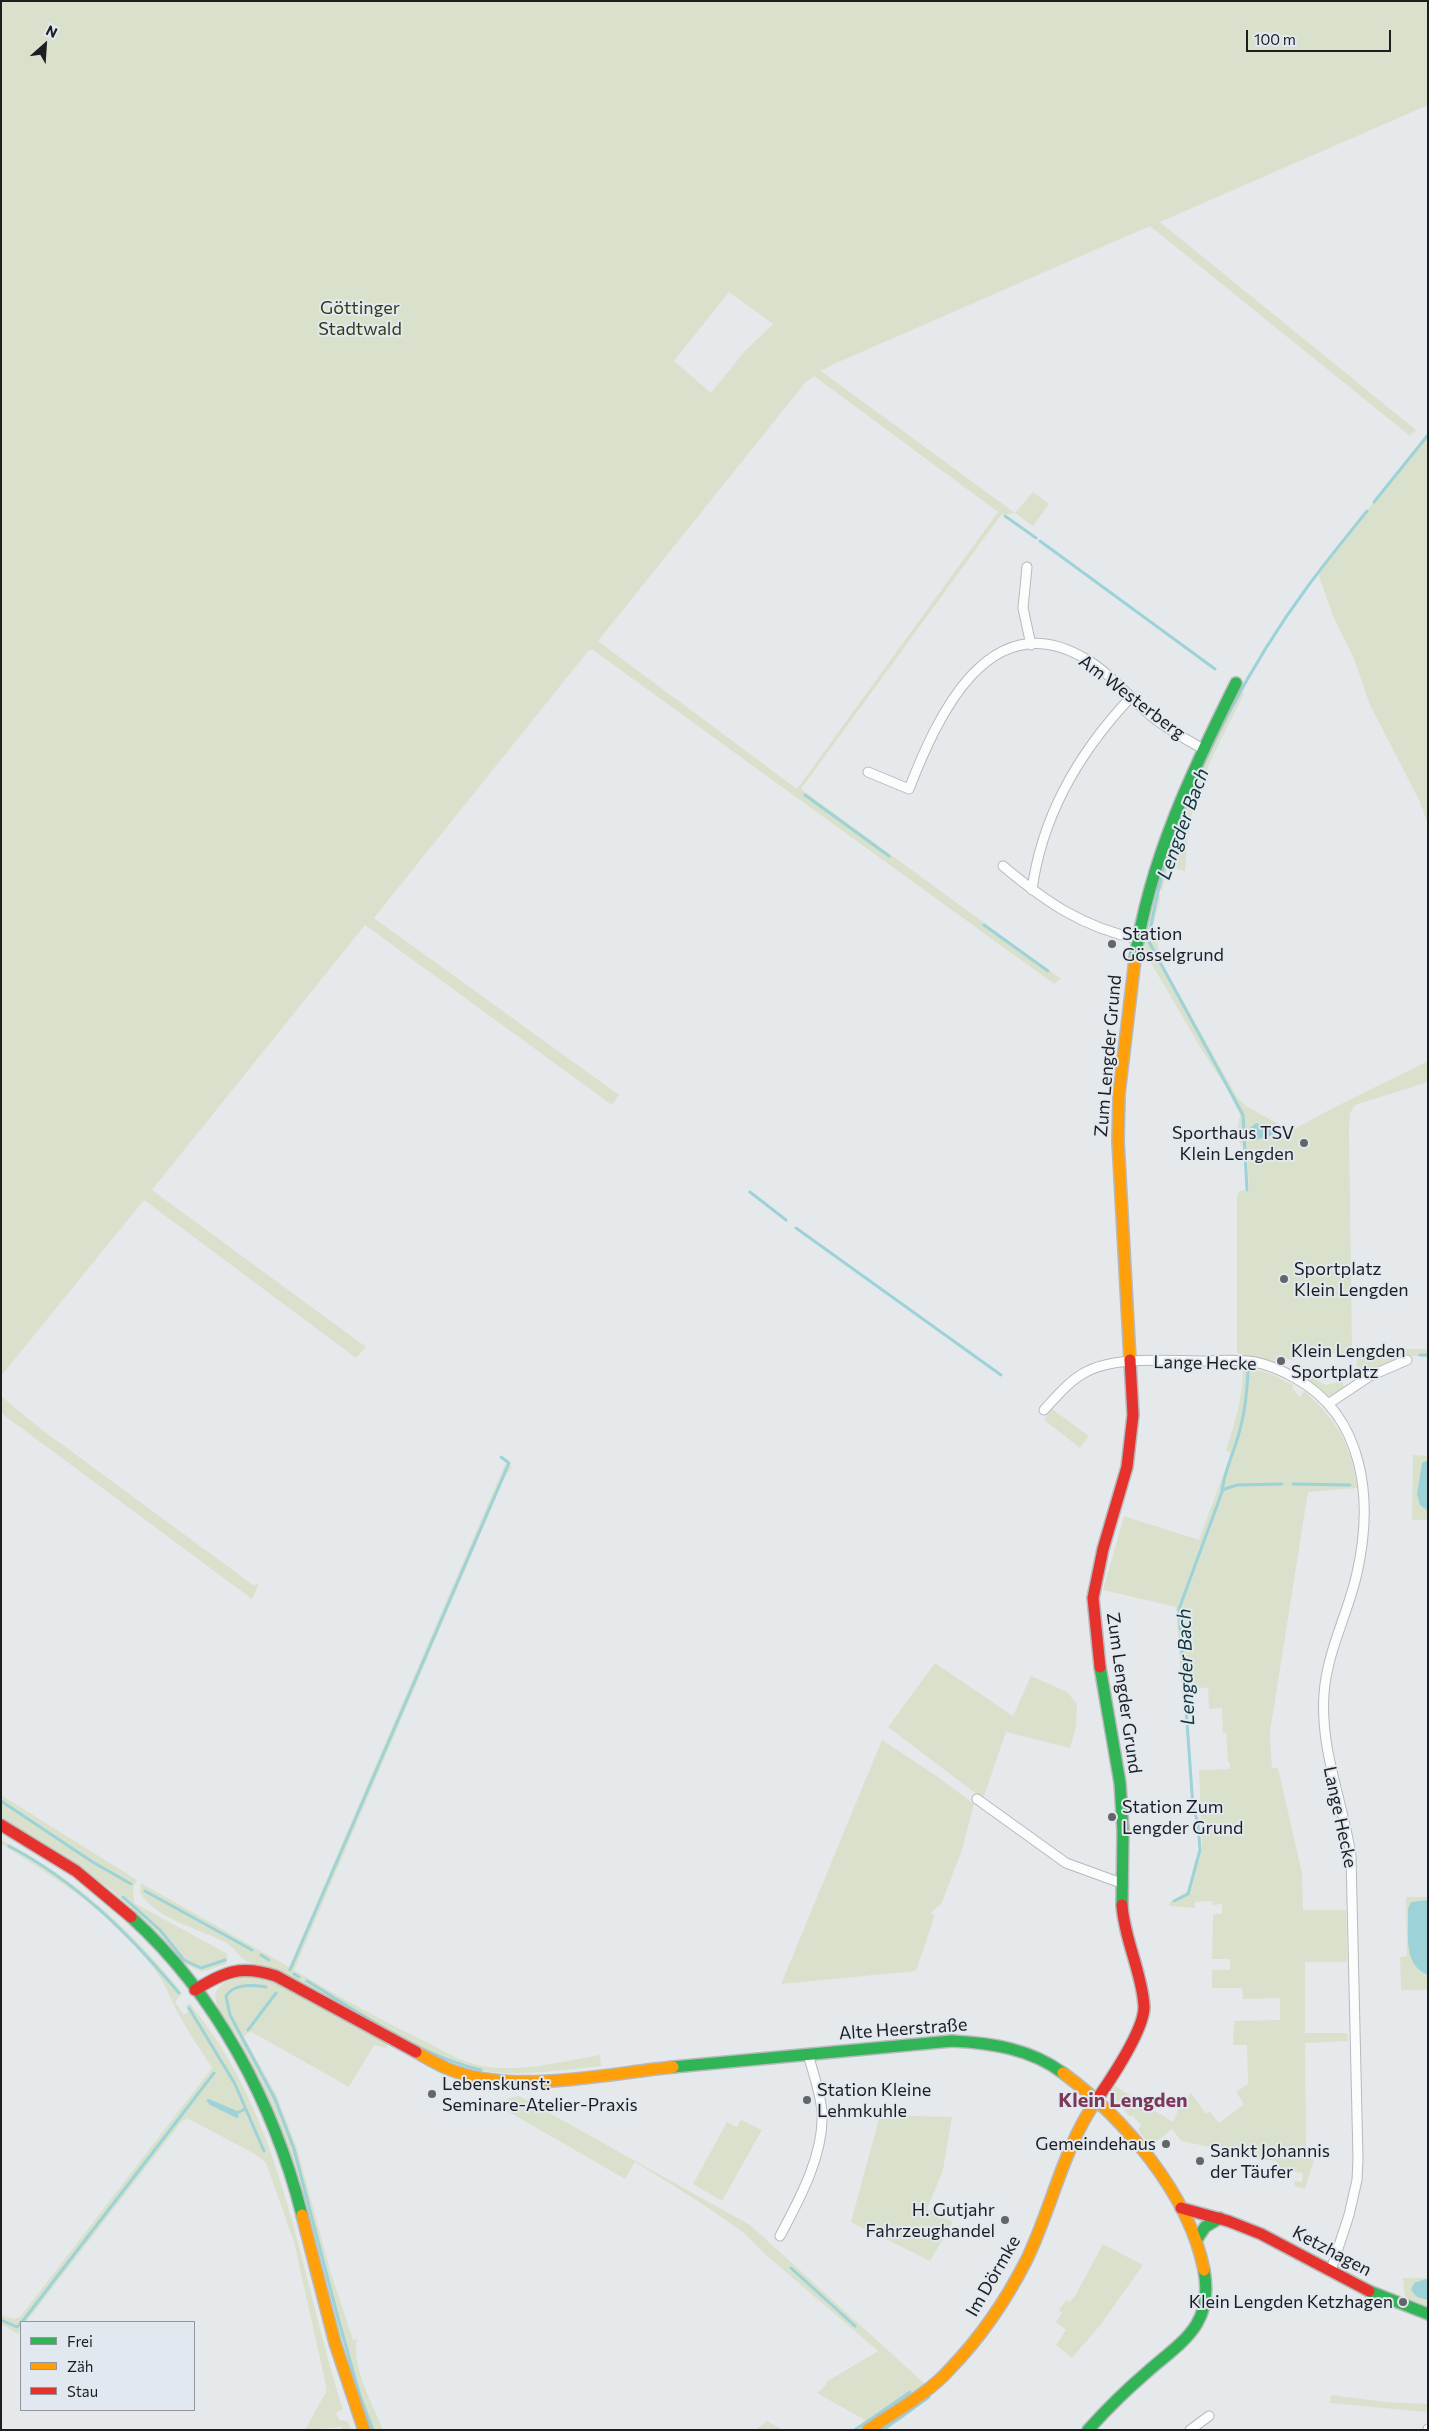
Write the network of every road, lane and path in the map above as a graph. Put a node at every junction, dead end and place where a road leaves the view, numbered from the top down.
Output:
1 (1027, 567) dead end
2 (1031, 645) junction
3 (1236, 684) dead end
4 (1131, 697) junction
5 (1203, 749) junction
6 (868, 772) dead end
7 (1002, 866) dead end
8 (1032, 890) junction
9 (1138, 939) junction
10 (1408, 1360) dead end
11 (1129, 1362) junction
12 (1328, 1404) junction
13 (1044, 1410) dead end
14 (977, 1799) dead end
15 (1, 1825) edge
16 (1121, 1884) junction
17 (195, 1990) junction
18 (808, 2054) junction
19 (1096, 2100) junction
20 (1181, 2208) junction
21 (1220, 2218) junction
22 (780, 2236) dead end
23 (1196, 2239) junction
24 (1331, 2270) junction
25 (1428, 2314) edge
26 (1210, 2416) dead end
27 (364, 2430) edge
28 (868, 2430) edge
29 (1088, 2430) edge
30 (1190, 2430) edge

1 - 2 street
2 - 4 street, Am Westerberg
2 - 6 street, Am Westerberg
3 - 5 street, Zum Lengder Grund
4 - 5 street, Am Westerberg
4 - 8 street
5 - 9 street, Zum Lengder Grund
7 - 8 street
8 - 9 street
9 - 11 street, Zum Lengder Grund
10 - 12 street
11 - 12 street, Lange Hecke
11 - 13 street
11 - 16 street, Zum Lengder Grund
12 - 24 street, Lange Hecke
14 - 16 street
15 - 17 street
16 - 19 street, Zum Lengder Grund
17 - 18 street, Alte Heerstraße
17 - 27 street
18 - 19 street, Alte Heerstraße
18 - 22 street
19 - 20 street, Alte Heerstraße
19 - 28 street, Im Dörmke
20 - 21 street, Ketzhagen
20 - 23 street, Alte Heerstraße
21 - 23 street
21 - 24 street, Ketzhagen
23 - 29 street, Alte Heerstraße
24 - 25 street, Ketzhagen
26 - 30 street

